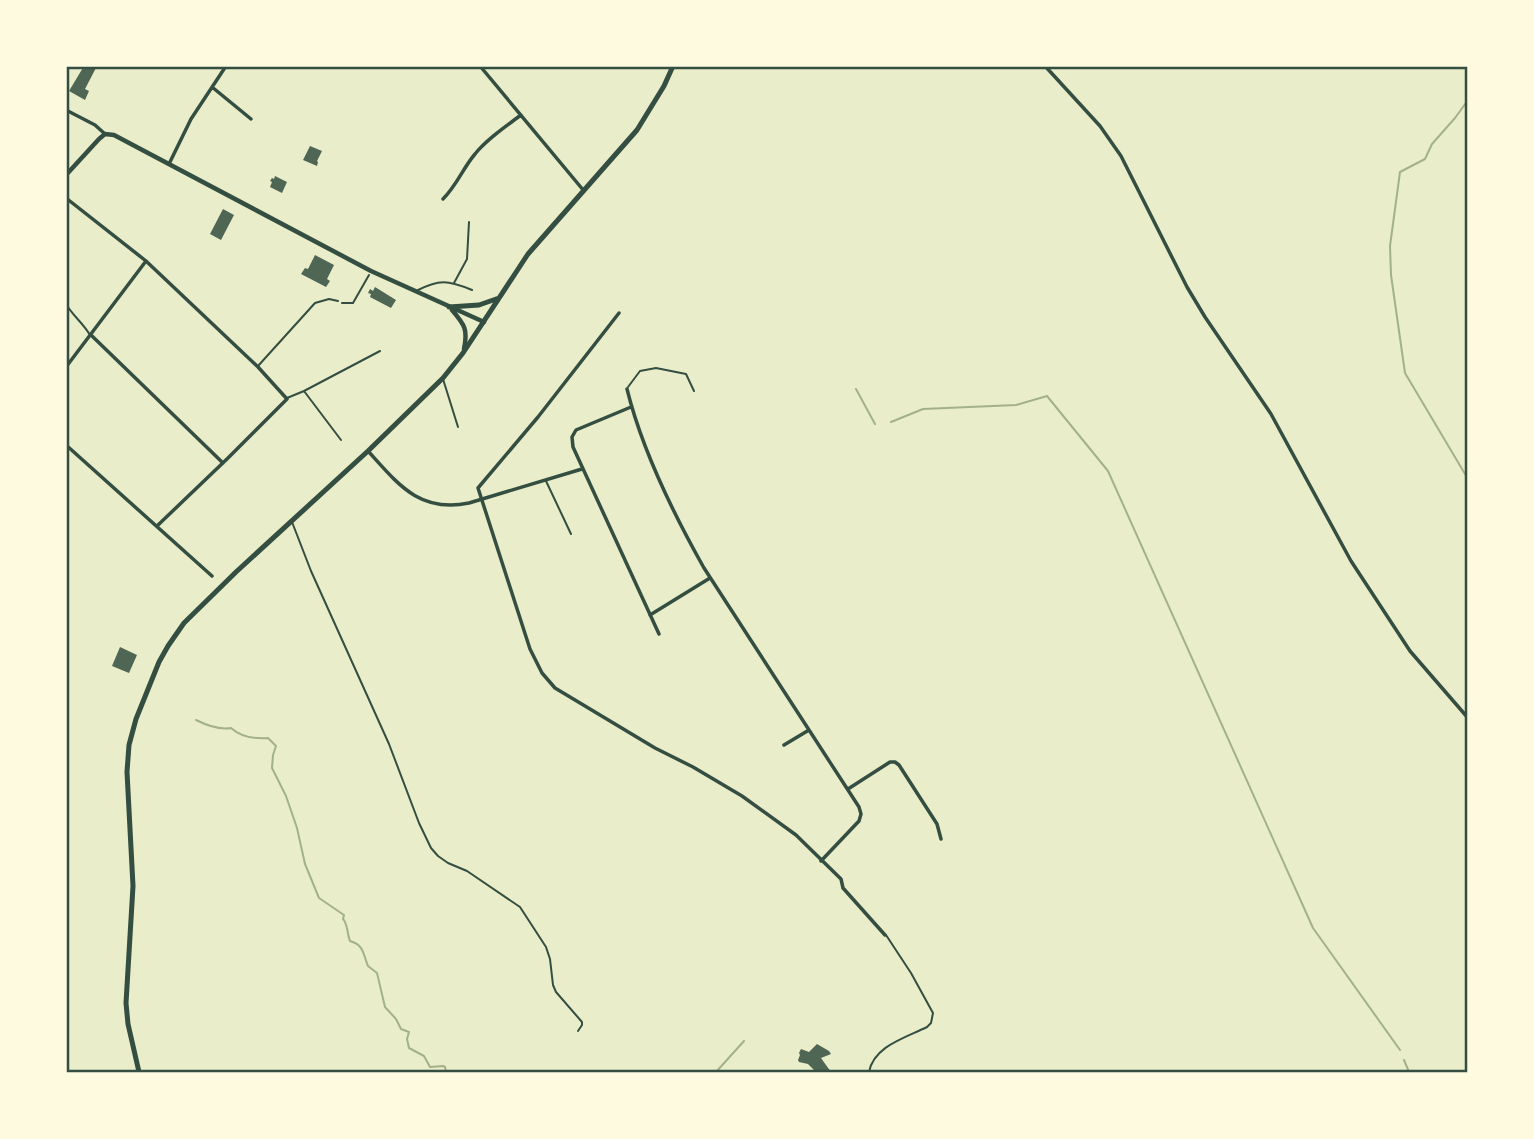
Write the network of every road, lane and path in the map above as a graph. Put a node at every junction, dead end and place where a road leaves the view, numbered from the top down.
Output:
1 (226, 66) edge
2 (480, 66) edge
3 (673, 66) edge
4 (1045, 66) edge
5 (212, 87) junction
6 (66, 110) edge
7 (521, 115) junction
8 (251, 119) dead end
9 (105, 134) junction
10 (169, 164) junction
11 (66, 175) edge
12 (585, 191) junction
13 (66, 198) edge
14 (443, 199) dead end
15 (468, 222) dead end
16 (146, 261) junction
17 (371, 271) junction
18 (454, 283) junction
19 (472, 290) dead end
20 (415, 291) junction
21 (499, 298) junction
22 (338, 301) joint
23 (66, 304) edge
24 (449, 307) junction
25 (619, 313) dead end
26 (484, 322) junction
27 (91, 335) junction
28 (380, 351) dead end
29 (463, 353) junction
30 (66, 367) edge
31 (258, 367) junction
32 (443, 378) junction
33 (627, 389) joint
34 (304, 391) junction
35 (694, 391) dead end
36 (287, 399) junction
37 (631, 407) junction
38 (458, 427) dead end
39 (341, 440) dead end
40 (66, 445) edge
41 (368, 451) junction
42 (223, 463) junction
43 (583, 469) junction
44 (546, 481) junction
45 (481, 499) junction
46 (292, 521) junction
47 (157, 526) junction
48 (571, 534) dead end
49 (212, 576) dead end
50 (710, 578) junction
51 (650, 615) junction
52 (659, 634) dead end
53 (1468, 718) edge
54 (808, 730) junction
55 (784, 745) dead end
56 (848, 789) junction
57 (941, 839) dead end
58 (821, 861) junction
59 (886, 934) joint
60 (578, 1031) dead end
61 (139, 1073) edge
62 (869, 1073) edge

1 - 5 street
2 - 7 street
3 - 12 main road
4 - 53 street
5 - 8 street
5 - 10 street
6 - 9 street
7 - 12 street
7 - 14 street
9 - 10 street
9 - 11 street
10 - 17 street
12 - 21 main road
13 - 16 street
15 - 18 lane
16 - 27 street
16 - 31 street
17 - 20 street
17 - 22 path
18 - 19 lane
18 - 20 lane
20 - 24 street
21 - 24 main road
21 - 26 main road
22 - 31 lane
23 - 27 lane
24 - 26 street
24 - 29 street
25 - 45 street
26 - 29 main road
27 - 30 street
27 - 42 street
28 - 34 lane
29 - 32 main road
31 - 36 street
32 - 38 lane
32 - 41 main road
33 - 35 lane
33 - 37 street
34 - 36 lane
34 - 39 lane
36 - 42 street
37 - 43 street
37 - 50 street
40 - 47 street
41 - 45 street
41 - 46 main road
42 - 47 street
43 - 44 street
43 - 51 street
44 - 45 street
44 - 48 lane
45 - 58 street
46 - 60 lane
46 - 61 main road
47 - 49 street
50 - 51 street
50 - 54 street
51 - 52 street
54 - 55 street
54 - 56 street
56 - 57 street
56 - 58 street
58 - 59 street
59 - 62 lane

